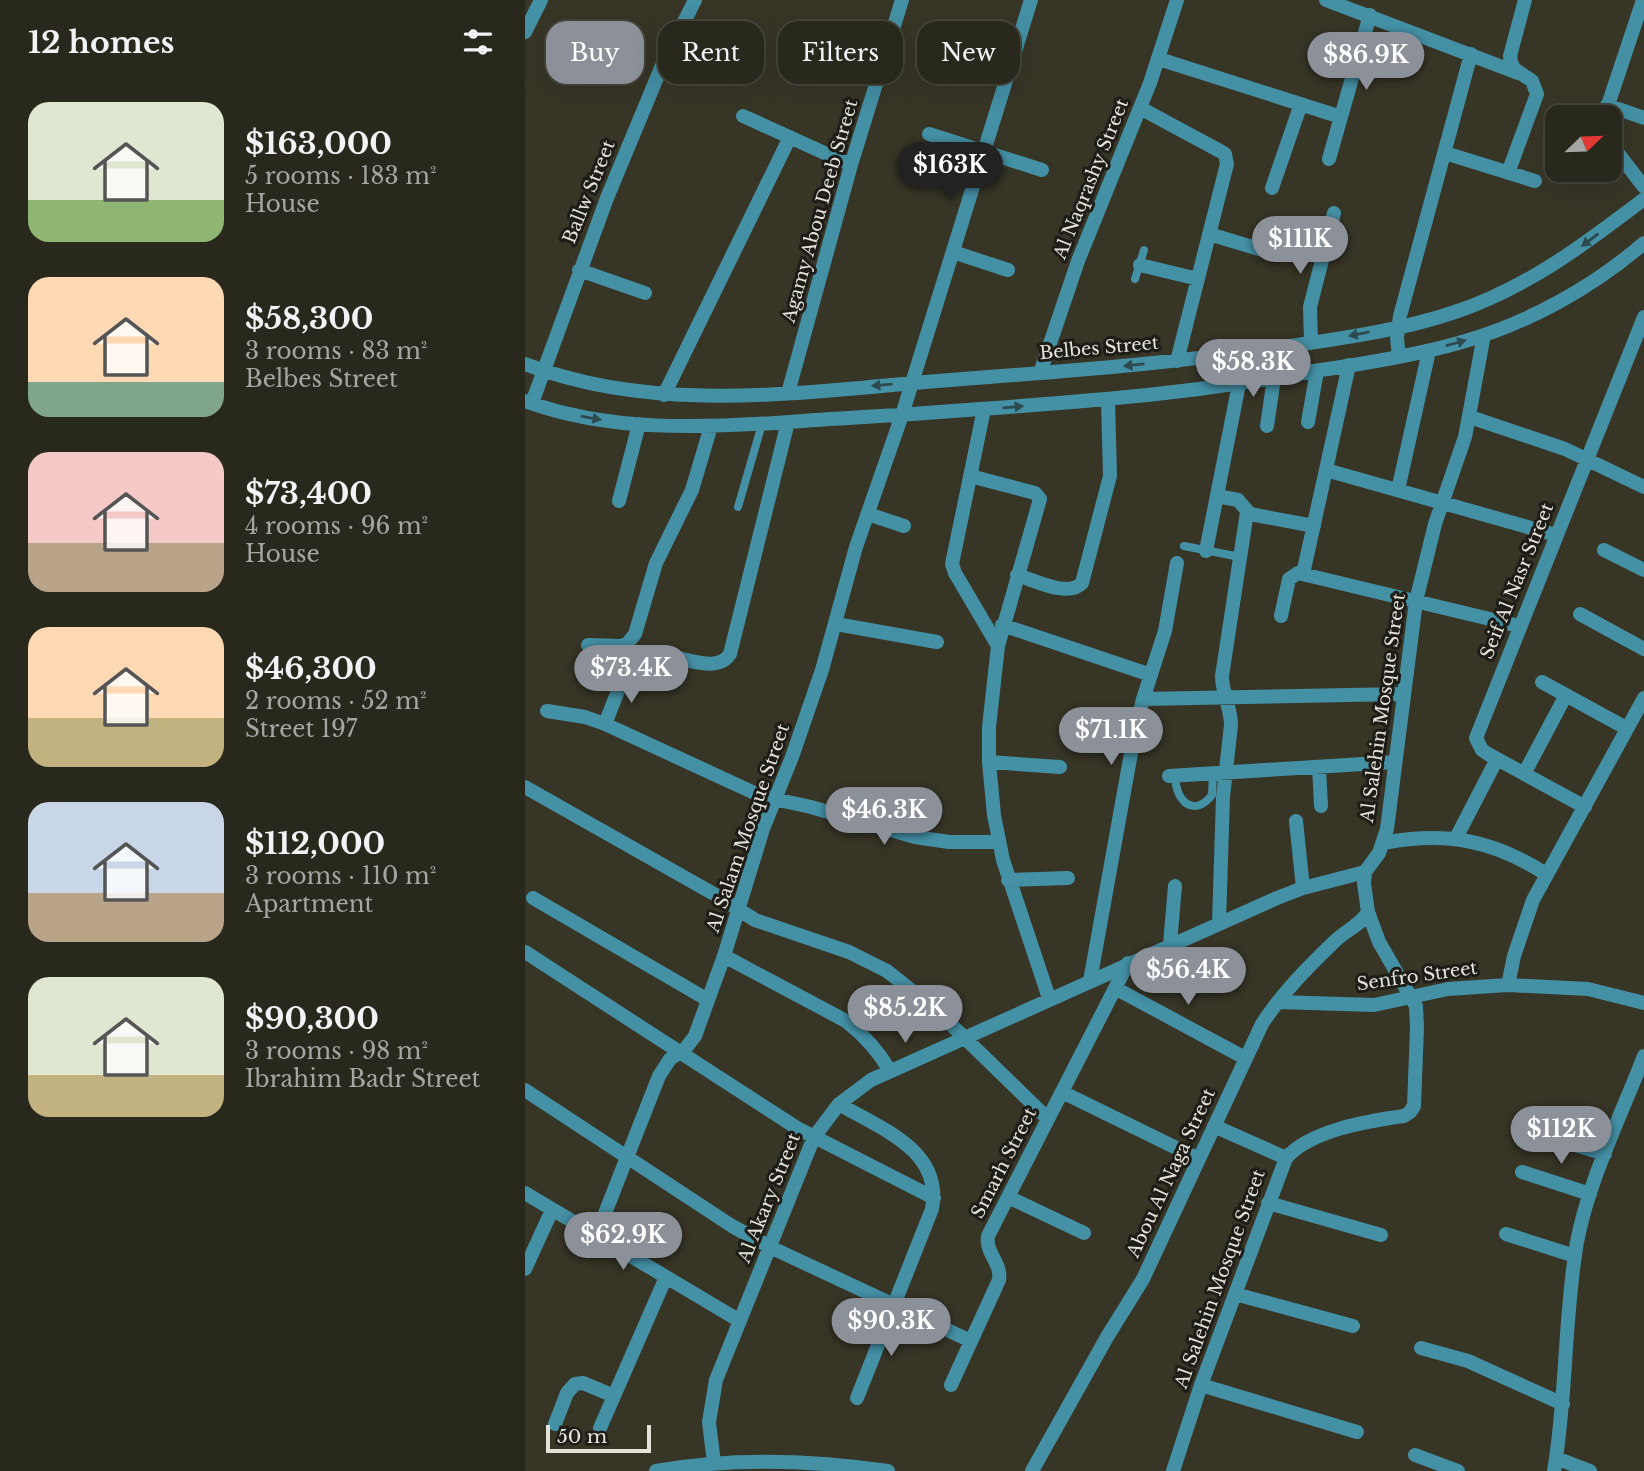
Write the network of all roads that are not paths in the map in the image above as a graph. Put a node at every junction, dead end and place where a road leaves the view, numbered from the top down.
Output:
1 (541, 0) edge
2 (695, 0) edge
3 (902, 0) edge
4 (1031, 0) edge
5 (1177, 0) edge
6 (1326, 0) edge
7 (1525, 0) edge
8 (1643, 0) edge
9 (1370, 15) junction
10 (896, 21) edge
11 (527, 24) edge
12 (1471, 54) junction
13 (1159, 59) junction
14 (1518, 73) junction
15 (877, 84) edge
16 (1301, 104) junction
17 (1608, 105) edge
18 (1140, 108) junction
19 (1622, 114) edge
20 (743, 116) dead end
21 (1341, 117) junction
22 (1644, 118) edge
23 (929, 134) dead end
24 (790, 137) junction
25 (984, 152) junction
26 (1445, 153) junction
27 (1329, 159) dead end
28 (1622, 159) edge
29 (851, 165) junction
30 (1042, 170) dead end
31 (1508, 173) junction
32 (1535, 181) dead end
33 (1644, 187) edge
34 (1272, 188) dead end
35 (1644, 199) edge
36 (1334, 213) dead end
37 (1209, 234) junction
38 (1644, 243) edge
39 (1144, 250) dead end
40 (953, 252) junction
41 (1269, 252) dead end
42 (579, 270) junction
43 (1008, 270) dead end
44 (1138, 272) joint
45 (1198, 279) junction
46 (645, 293) dead end
47 (1644, 317) edge
48 (1398, 327) junction
49 (1484, 335) junction
50 (1311, 343) junction
51 (1429, 351) junction
52 (1399, 357) junction
53 (1177, 361) junction
54 (525, 364) edge
55 (1349, 365) junction
56 (543, 371) junction
57 (1317, 371) junction
58 (1040, 373) junction
59 (1275, 378) junction
60 (912, 382) junction
61 (1238, 384) junction
62 (788, 393) junction
63 (664, 395) junction
64 (1108, 399) junction
65 (528, 402) edge
66 (983, 409) junction
67 (902, 415) junction
68 (1470, 417) junction
69 (788, 422) junction
70 (1308, 422) dead end
71 (639, 424) junction
72 (762, 424) junction
73 (711, 426) junction
74 (1267, 426) dead end
75 (1587, 458) junction
76 (1326, 470) junction
77 (970, 476) junction
78 (1644, 488) edge
79 (1398, 490) junction
80 (1217, 496) junction
81 (619, 501) dead end
82 (1442, 502) junction
83 (738, 507) dead end
84 (1247, 512) junction
85 (867, 514) junction
86 (904, 526) dead end
87 (1314, 526) junction
88 (1556, 535) junction
89 (1184, 546) dead end
90 (1604, 550) dead end
91 (1206, 551) junction
92 (1240, 557) junction
93 (1177, 563) dead end
94 (1644, 570) edge
95 (1303, 574) junction
96 (1017, 575) junction
97 (1416, 601) junction
98 (1580, 614) dead end
99 (1281, 616) dead end
100 (836, 624) junction
101 (1002, 625) junction
102 (1519, 626) junction
103 (937, 642) dead end
104 (588, 645) dead end
105 (998, 646) junction
106 (1644, 649) edge
107 (677, 658) dead end
108 (625, 673) dead end
109 (1151, 675) junction
110 (1542, 682) dead end
111 (1403, 694) junction
112 (1566, 695) junction
113 (1226, 698) junction
114 (1644, 698) edge
115 (1143, 699) junction
116 (547, 711) dead end
117 (605, 724) junction
118 (1626, 728) junction
119 (1497, 759) junction
120 (989, 762) junction
121 (1395, 762) junction
122 (1060, 767) dead end
123 (1319, 767) junction
124 (1219, 773) junction
125 (1524, 774) junction
126 (1172, 776) joint
127 (525, 786) edge
128 (775, 800) junction
129 (1321, 806) dead end
130 (1585, 807) junction
131 (1296, 821) dead end
132 (1456, 838) junction
133 (998, 842) junction
134 (1383, 843) junction
135 (1365, 872) junction
136 (1546, 874) junction
137 (1068, 878) dead end
138 (1008, 880) junction
139 (1175, 886) dead end
140 (1303, 888) junction
141 (533, 898) dead end
142 (740, 911) junction
143 (1369, 912) junction
144 (1219, 923) junction
145 (1170, 944) junction
146 (525, 952) edge
147 (724, 956) junction
148 (1128, 963) junction
149 (1090, 981) junction
150 (1508, 985) junction
151 (1115, 988) junction
152 (1412, 997) junction
153 (1049, 998) junction
154 (708, 1000) junction
155 (1278, 1002) junction
156 (1644, 1003) edge
157 (963, 1037) junction
158 (678, 1053) junction
159 (1644, 1056) edge
160 (1245, 1058) junction
161 (890, 1072) junction
162 (1639, 1084) edge
163 (525, 1090) edge
164 (1062, 1092) junction
165 (839, 1104) junction
166 (1048, 1119) junction
167 (1213, 1126) junction
168 (1532, 1132) dead end
169 (814, 1138) junction
170 (1605, 1154) junction
171 (626, 1157) junction
172 (1199, 1158) junction
173 (1286, 1158) junction
174 (1522, 1172) dead end
175 (525, 1192) edge
176 (1590, 1194) junction
177 (1008, 1197) junction
178 (934, 1198) junction
179 (1268, 1203) junction
180 (552, 1210) junction
181 (1084, 1233) dead end
182 (1506, 1234) dead end
183 (1381, 1235) dead end
184 (596, 1236) junction
185 (770, 1247) junction
186 (1575, 1256) junction
187 (525, 1269) edge
188 (666, 1277) junction
189 (1235, 1294) junction
190 (893, 1305) junction
191 (740, 1321) junction
192 (1353, 1326) dead end
193 (971, 1341) junction
194 (1422, 1348) dead end
195 (951, 1385) dead end
196 (1201, 1385) junction
197 (614, 1396) junction
198 (857, 1398) dead end
199 (1563, 1404) junction
200 (555, 1424) dead end
201 (600, 1428) dead end
202 (1357, 1432) dead end
203 (1415, 1455) dead end
204 (714, 1462) junction
205 (1555, 1464) edge
206 (656, 1471) edge
207 (888, 1471) edge
208 (1032, 1471) edge
209 (1173, 1471) edge
210 (1458, 1471) edge
211 (1590, 1471) edge

1 - 11 street
2 - 42 street, Ballw Street
3 - 10 street, Agamy Abou Deeb Street
4 - 25 street, Al Salam Mosque Street
5 - 13 street, Al Naqrashy Street
6 - 9 street
7 - 14 street
8 - 17 street
9 - 12 street
9 - 21 street
12 - 14 street
12 - 26 street
13 - 16 street
13 - 18 street, Al Naqrashy Street
14 - 31 street
15 - 29 street, Agamy Abou Deeb Street
16 - 21 street
16 - 34 street
18 - 37 street
18 - 58 street, Al Naqrashy Street
19 - 22 street
20 - 24 street
21 - 27 street
23 - 25 street
24 - 29 street
24 - 63 street
25 - 30 street
25 - 40 street, Al Salam Mosque Street
26 - 31 street
26 - 48 street
28 - 33 street
29 - 62 street, Agamy Abou Deeb Street
31 - 32 street
35 -> 48 street, Belbes Street
36 - 50 street
37 - 41 street
37 - 45 street
38 - 49 street
39 - 44 lane
40 - 43 street
40 - 60 street, Al Salam Mosque Street
42 - 46 street
42 - 56 street, Ballw Street
44 - 45 street
45 - 53 street
47 - 75 street, Seif Al Nasr Street
48 -> 50 street, Belbes Street
48 - 52 street
51 -> 49 street
49 - 68 street, Al Salehin Mosque Street
50 - 53 street, Belbes Street
51 - 52 street
51 - 79 street
52 - 55 street
53 -> 58 street, Belbes Street
54 - 56 street, Belbes Street
55 - 57 street
55 - 76 street
56 - 63 street, Belbes Street
56 - 65 street, Ballw Street
57 - 59 street
57 - 70 street
58 - 60 street, Belbes Street
59 - 61 street
59 - 74 street
60 -> 62 street, Belbes Street
60 - 67 street, Al Salam Mosque Street
61 - 64 street
61 - 80 street
62 - 63 street, Belbes Street
66 -> 64 street
64 - 96 street
65 -> 71 street
66 - 67 street
66 - 77 street
67 - 69 street
67 - 85 street, Al Salam Mosque Street
68 - 75 street
68 - 82 street, Al Salehin Mosque Street
69 - 72 street
69 - 107 street
71 - 73 street
71 - 81 street
72 - 73 street
72 - 83 lane
73 - 104 street
75 - 78 street
75 - 88 street, Seif Al Nasr Street
76 - 79 street
76 - 87 street
77 - 96 street
77 - 105 street
79 - 82 street
80 - 84 street
80 - 91 street
82 - 88 street
82 - 97 street, Al Salehin Mosque Street
84 - 87 street
84 - 92 street
85 - 86 street
85 - 100 street, Al Salam Mosque Street
87 - 95 street
88 - 102 street, Seif Al Nasr Street
89 - 91 lane
90 - 94 street
91 - 92 lane
92 - 113 street
93 - 109 street
95 - 97 street
95 - 99 street
96 - 101 street
97 - 102 street
97 - 111 street, Al Salehin Mosque Street
98 - 106 street
100 - 103 street
100 - 128 street, Al Salam Mosque Street
101 - 105 street
101 - 109 street
102 - 119 street, Seif Al Nasr Street
105 - 120 street
108 - 117 street
109 - 115 street
110 - 112 street
111 - 113 street
111 - 121 street, Al Salehin Mosque Street
112 - 118 street
112 - 125 street
113 - 115 street
113 - 124 street
114 - 118 street
115 - 149 street
116 - 117 street
117 - 128 street
118 - 130 street
119 - 125 street, Seif Al Nasr Street
119 - 132 street
120 - 122 street
120 - 133 street
121 - 123 street
121 - 134 street, Al Salehin Mosque Street
123 - 124 street
123 - 129 street
124 - 126 street
124 - 126 lane
124 - 144 street
125 - 130 street, Seif Al Nasr Street
127 - 142 street
128 - 133 street
128 - 142 street, Al Salam Mosque Street
130 - 136 street
131 - 140 street
132 - 134 street
132 - 136 street
133 - 138 street
134 - 135 street, Al Salehin Mosque Street
135 - 140 street, Al Akary Street
135 - 143 street, Al Salehin Mosque Street
136 - 150 street
137 - 138 street
138 - 153 street
139 - 145 street
140 - 144 street, Al Akary Street
141 - 154 street
142 - 147 street, Al Salam Mosque Street
142 - 157 street
143 - 152 street, Al Salehin Mosque Street
143 - 155 street, Abou Al Naga Street
144 - 145 street, Al Akary Street
145 - 148 street, Al Akary Street
146 - 158 street
147 - 154 street, Al Salam Mosque Street
147 - 161 street
148 - 149 street, Al Akary Street
148 - 151 street, Smarh Street
149 - 153 street, Al Akary Street
150 - 152 street, Senfro Street
150 - 156 street, Senfro Street
151 - 160 street
151 - 164 street, Smarh Street
152 - 155 street, Senfro Street
152 - 173 street, Al Salehin Mosque Street
153 - 157 street, Al Akary Street
154 - 158 street, Al Salam Mosque Street
155 - 160 street, Abou Al Naga Street
157 - 161 street, Al Akary Street
157 - 166 street
158 - 169 street
158 - 171 street, Al Salam Mosque Street
159 - 162 street
160 - 167 street, Abou Al Naga Street
161 - 165 street, Al Akary Street
162 - 170 street
163 - 171 street
164 - 166 street, Smarh Street
164 - 172 street
165 - 169 street, Al Akary Street
165 - 178 street
166 - 177 street, Smarh Street
167 - 172 street, Abou Al Naga Street
167 - 173 street
168 - 170 street
169 - 178 street
169 - 185 street, Al Akary Street
170 - 176 street
171 - 184 street, Al Salam Mosque Street
171 - 185 street
172 - 208 street, Abou Al Naga Street
173 - 179 street, Al Salehin Mosque Street
174 - 176 street
175 - 180 street
176 - 186 street
177 - 181 street
177 - 193 street, Smarh Street
178 - 190 street
179 - 183 street
179 - 189 street, Al Salehin Mosque Street
180 - 184 street
180 - 187 street
182 - 186 street
184 - 188 street
185 - 190 street
185 - 191 street, Al Akary Street
186 - 199 street
188 - 191 street
188 - 197 street
189 - 192 street
189 - 196 street, Al Salehin Mosque Street
190 - 193 street
190 - 198 street
191 - 204 street, Al Akary Street
193 - 195 street, Smarh Street
194 - 199 street
196 - 202 street
196 - 209 street, Al Salehin Mosque Street
197 - 200 street
197 - 201 street
199 - 205 street
203 - 210 street
204 - 206 street
204 - 207 street
205 - 211 street

